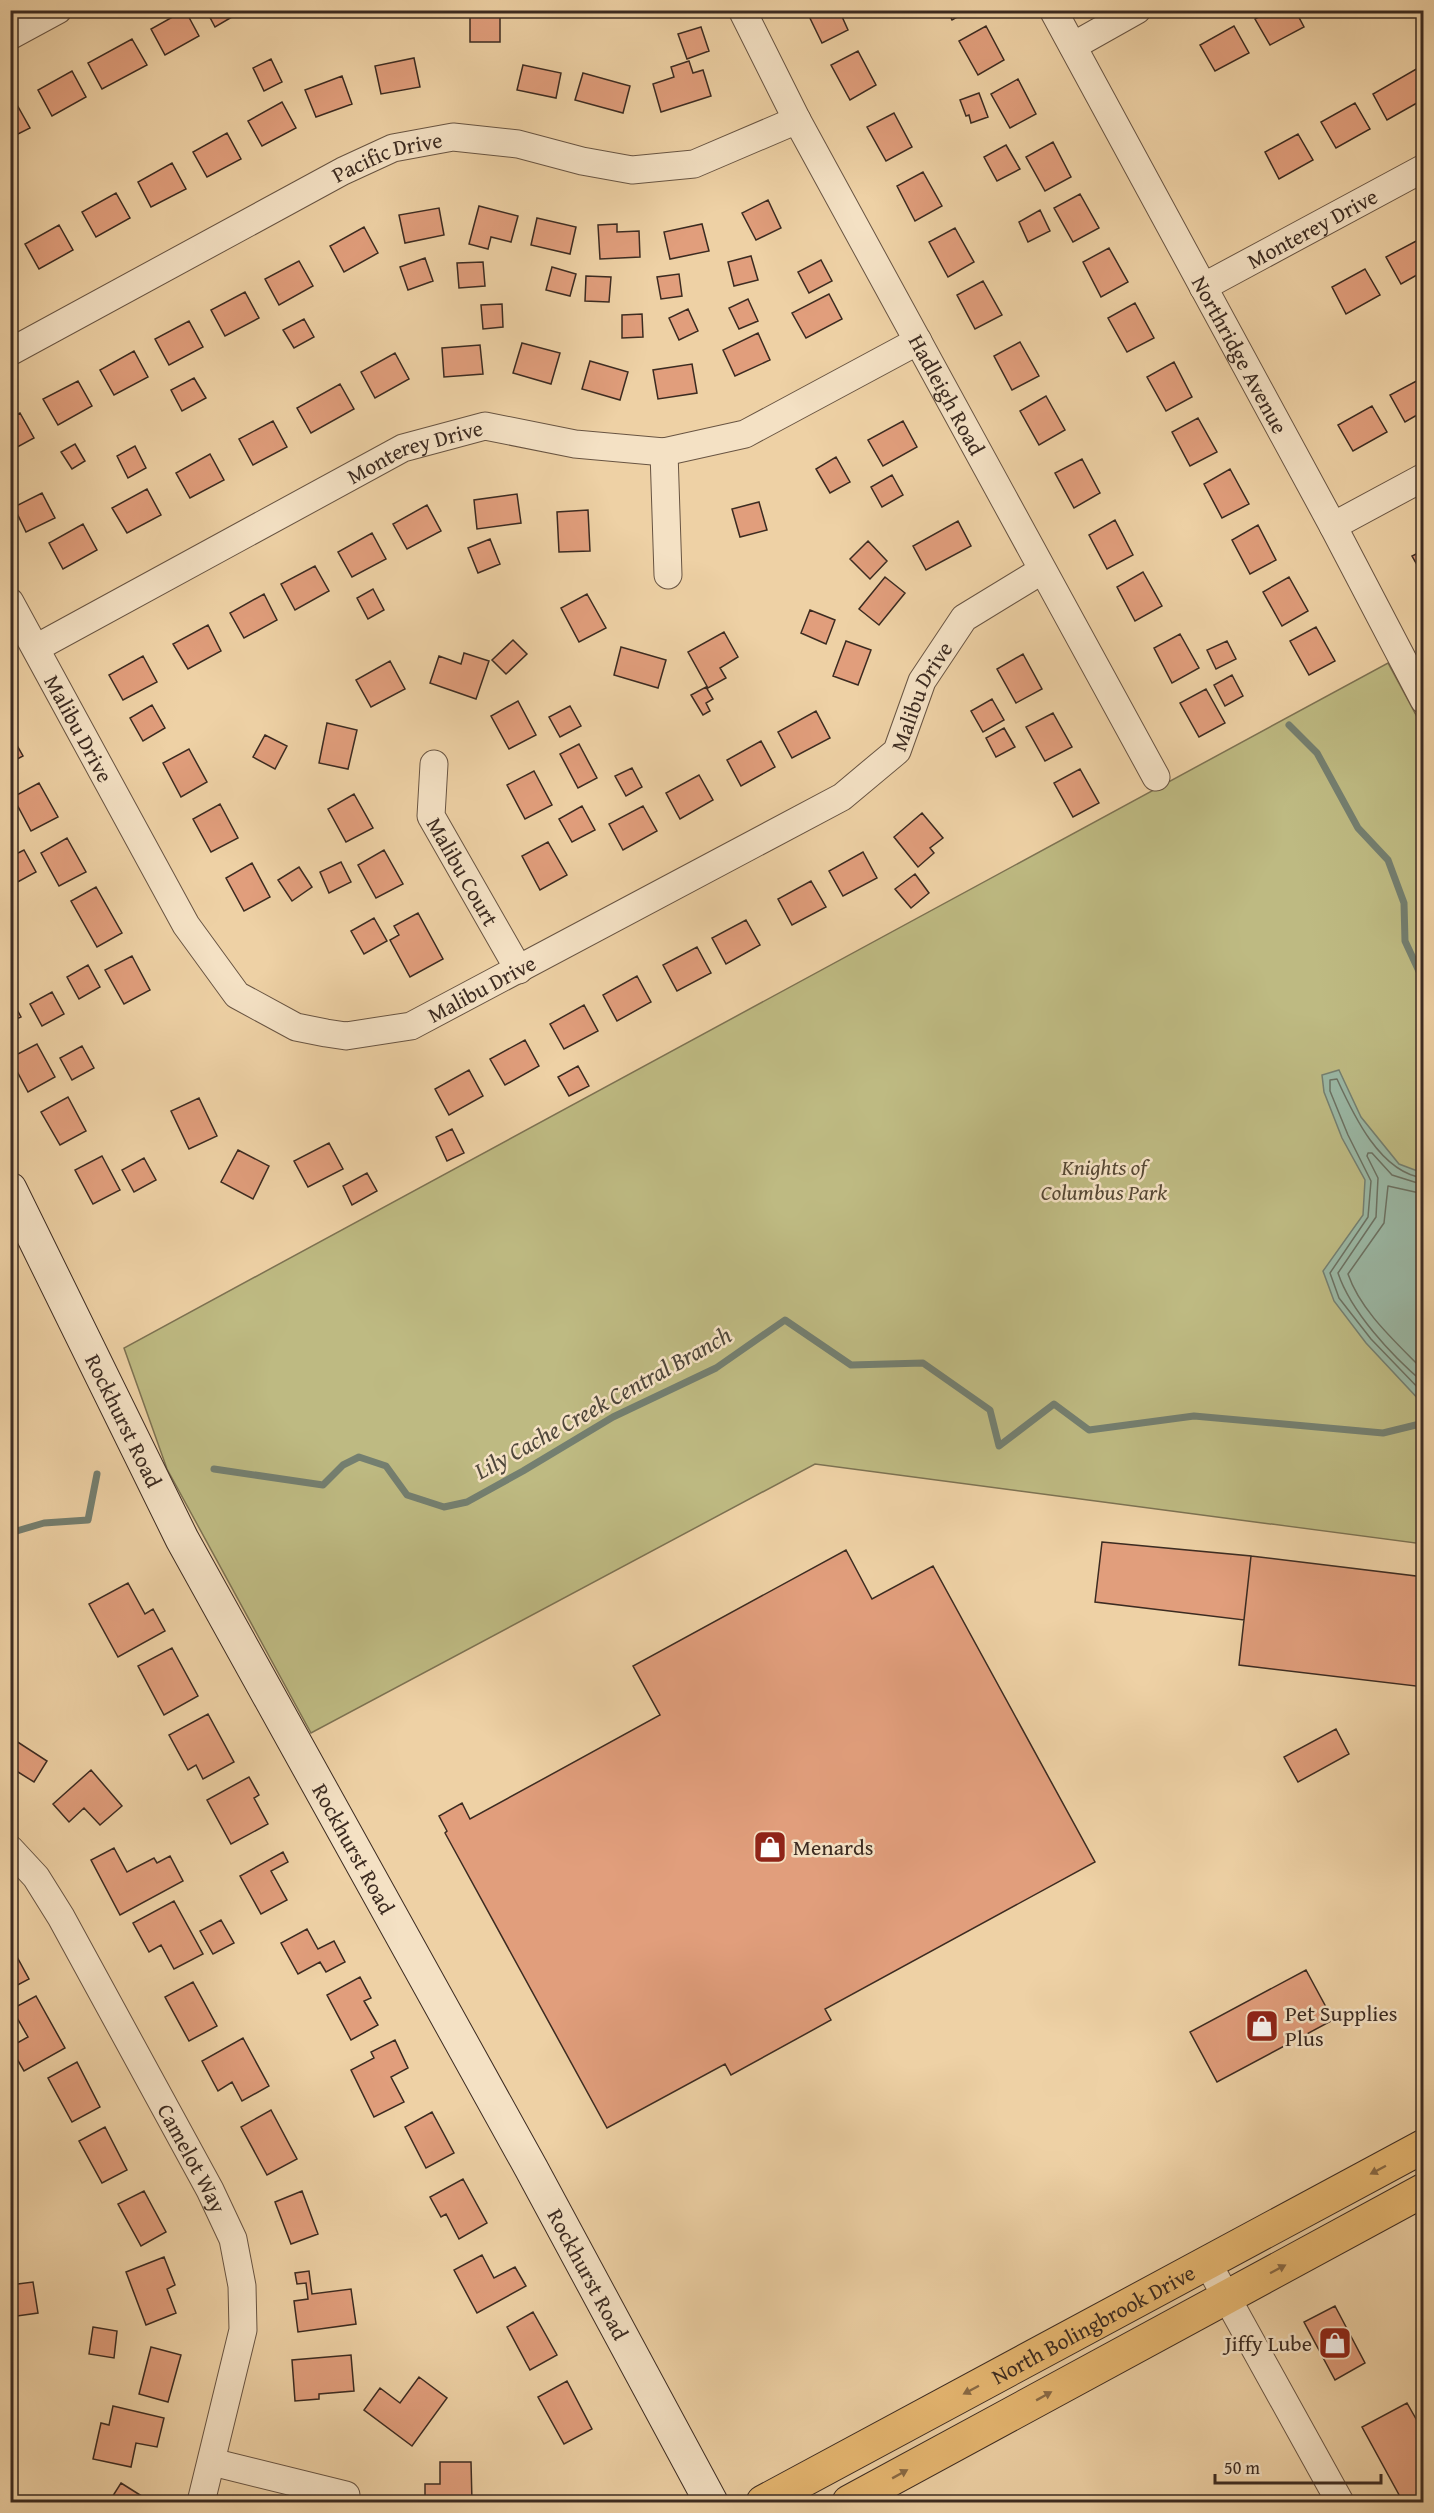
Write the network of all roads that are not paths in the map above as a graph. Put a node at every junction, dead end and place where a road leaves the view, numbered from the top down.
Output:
1 (58, 10) edge
2 (742, 10) edge
3 (1053, 10) edge
4 (1137, 10) edge
5 (10, 36) edge
6 (1073, 46) junction
7 (797, 120) junction
8 (1424, 168) edge
9 (1203, 287) junction
10 (918, 341) junction
11 (10, 352) edge
12 (664, 453) junction
13 (1424, 477) edge
14 (1333, 526) junction
15 (1041, 571) junction
16 (668, 575) dead end
17 (10, 602) edge
18 (36, 648) junction
19 (1424, 700) edge
20 (434, 764) dead end
21 (1156, 777) dead end
22 (519, 970) junction
23 (15, 1208) edge
24 (10, 1850) edge
25 (1424, 2146) edge
26 (1424, 2190) edge
27 (1207, 2262) junction
28 (1226, 2297) junction
29 (212, 2462) junction
30 (346, 2495) dead end
31 (201, 2502) edge
32 (711, 2502) edge
33 (763, 2502) edge
34 (849, 2502) edge
35 (1340, 2502) edge

1 - 5 street
2 - 7 street, Hadleigh Road
3 - 6 street, Northridge Avenue
4 - 6 street
6 - 9 street, Northridge Avenue
7 - 10 street, Hadleigh Road
7 - 11 street, Pacific Drive
8 - 9 street, Monterey Drive
9 - 14 street, Northridge Avenue
10 - 12 street, Monterey Drive
10 - 15 street, Hadleigh Road
12 - 16 street
12 - 18 street, Monterey Drive
13 - 14 street
14 - 19 street, Northridge Avenue
15 - 21 street, Hadleigh Road
15 - 22 street, Malibu Drive
17 - 18 street, Malibu Drive
18 - 22 street, Malibu Drive
20 - 22 street, Malibu Court
23 - 32 street, Rockhurst Road
24 - 29 street, Camelot Way
25 -> 27 main road, North Bolingbrook Drive
28 -> 26 main road, North Bolingbrook Drive
27 - 28 street
27 -> 33 main road, North Bolingbrook Drive
34 -> 28 main road, North Bolingbrook Drive
28 - 35 street
29 - 30 street
29 - 31 street, Camelot Way

